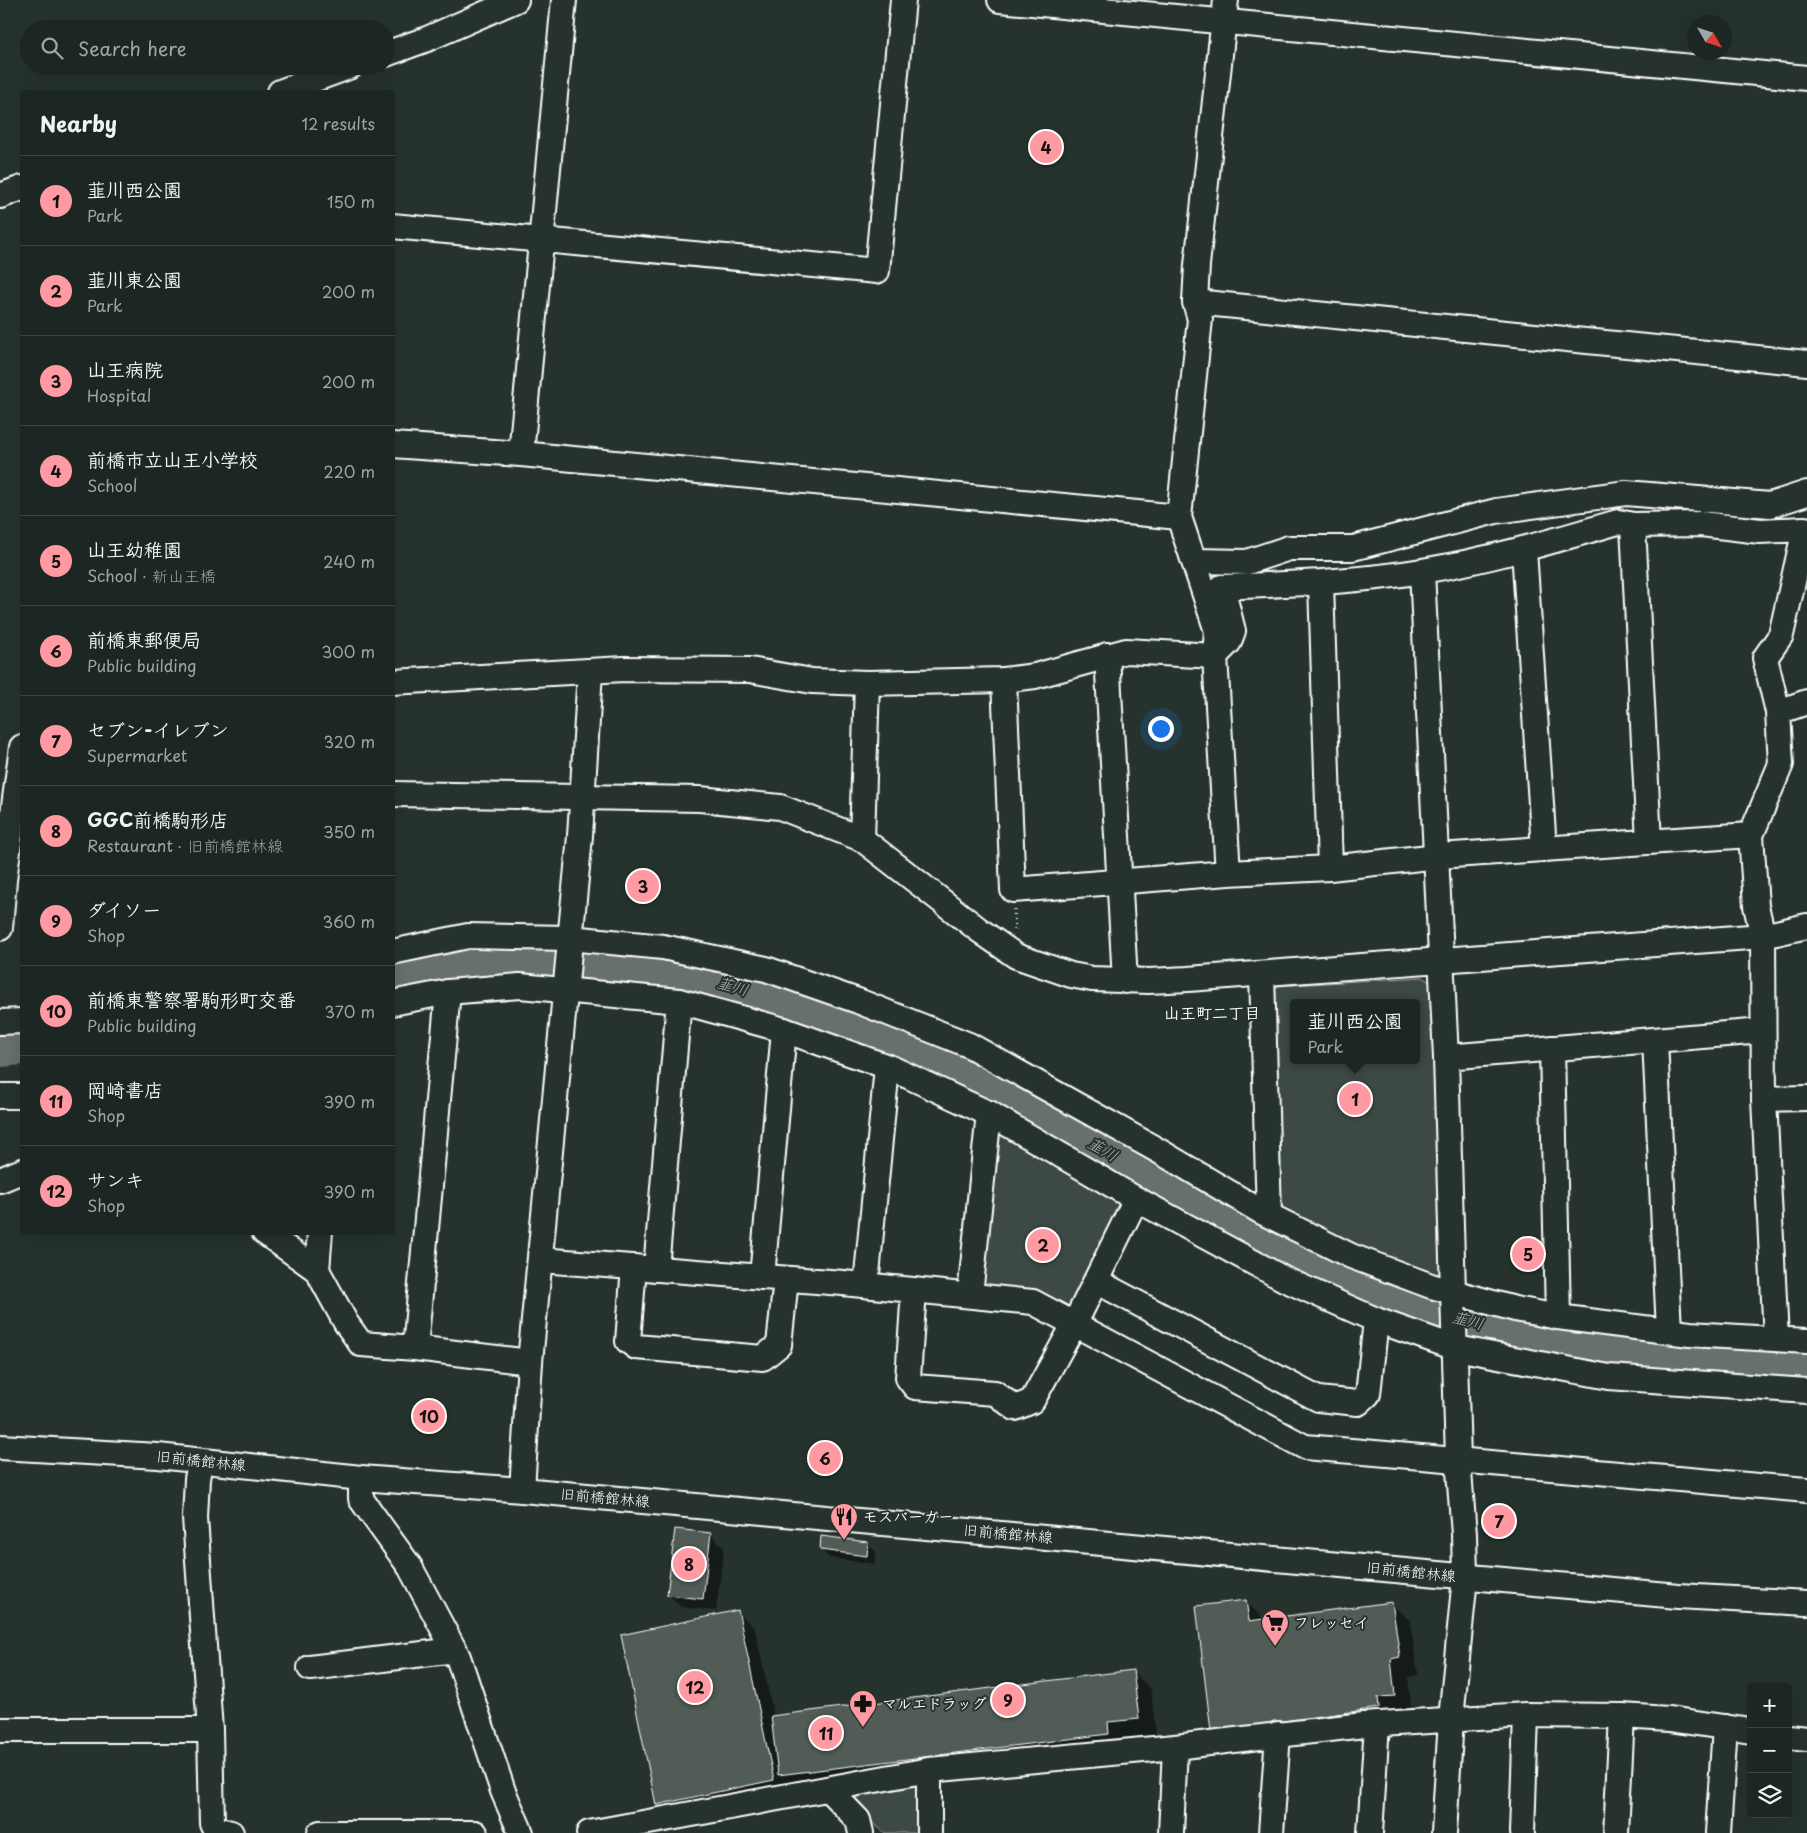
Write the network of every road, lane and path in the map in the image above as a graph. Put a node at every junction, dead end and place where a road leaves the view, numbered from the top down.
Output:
1 (516, 0) edge
2 (564, 0) edge
3 (903, 0) edge
4 (1000, 0) edge
5 (1225, 11) edge
6 (395, 51) edge
7 (326, 75) edge
8 (1807, 78) edge
9 (285, 90) edge
10 (0, 181) edge
11 (20, 181) edge
12 (20, 189) edge
13 (0, 196) edge
14 (395, 226) edge
15 (540, 240) junction
16 (1195, 302) junction
17 (1807, 363) edge
18 (395, 445) edge
19 (521, 454) junction
20 (1807, 493) edge
21 (1179, 518) junction
22 (1633, 525) junction
23 (1524, 550) junction
24 (1194, 561) junction
25 (1422, 571) junction
26 (1321, 583) junction
27 (1106, 655) junction
28 (1215, 656) junction
29 (590, 671) junction
30 (1004, 680) junction
31 (395, 682) edge
32 (867, 683) junction
33 (1807, 702) edge
34 (1778, 712) junction
35 (20, 791) edge
36 (395, 794) edge
37 (580, 796) junction
38 (1751, 835) junction
39 (862, 840) junction
40 (1648, 842) junction
41 (1544, 849) junction
42 (1438, 856) junction
43 (1330, 868) junction
44 (1228, 873) junction
45 (2, 879) edge
46 (1120, 882) junction
47 (1013, 890) junction
48 (1807, 926) edge
49 (0, 928) edge
50 (1763, 936) junction
51 (570, 943) junction
52 (395, 951) edge
53 (1016, 956) junction
54 (1442, 960) junction
55 (1262, 974) junction
56 (1125, 980) junction
57 (566, 988) junction
58 (448, 992) junction
59 (679, 1001) junction
60 (395, 1002) edge
61 (20, 1021) edge
62 (0, 1022) edge
63 (784, 1030) junction
64 (1763, 1031) junction
65 (1655, 1040) junction
66 (1552, 1048) junction
67 (1446, 1057) junction
68 (887, 1067) junction
69 (0, 1096) edge
70 (20, 1096) edge
71 (1807, 1098) edge
72 (1764, 1099) junction
73 (989, 1113) junction
74 (20, 1172) edge
75 (0, 1180) edge
76 (1136, 1199) junction
77 (1269, 1215) junction
78 (268, 1235) edge
79 (320, 1235) edge
80 (540, 1260) junction
81 (645, 1268) junction
82 (317, 1270) junction
83 (762, 1277) junction
84 (786, 1279) junction
85 (1096, 1281) junction
86 (866, 1285) junction
87 (914, 1290) junction
88 (970, 1295) junction
89 (1454, 1300) junction
90 (1558, 1317) junction
91 (1376, 1320) junction
92 (1075, 1323) junction
93 (1668, 1331) junction
94 (1776, 1339) junction
95 (1456, 1341) junction
96 (1807, 1341) edge
97 (415, 1348) junction
98 (530, 1362) junction
99 (1807, 1391) edge
100 (0, 1448) edge
101 (1458, 1459) junction
102 (200, 1462) junction
103 (361, 1478) junction
104 (522, 1490) junction
105 (1807, 1490) edge
106 (1465, 1577) junction
107 (1807, 1603) edge
108 (455, 1650) junction
109 (310, 1668) dead end
110 (1526, 1715) junction
111 (1622, 1716) junction
112 (1451, 1719) junction
113 (1377, 1724) junction
114 (1725, 1727) junction
115 (0, 1730) edge
116 (210, 1730) junction
117 (1747, 1730) edge
118 (1278, 1734) junction
119 (1792, 1737) edge
120 (1807, 1739) edge
121 (1175, 1748) junction
122 (929, 1770) junction
123 (828, 1789) junction
124 (219, 1832) edge
125 (595, 1832) edge
126 (320, 1833) edge
127 (475, 1833) edge
128 (521, 1833) edge
129 (861, 1833) edge
130 (929, 1833) edge
131 (1171, 1833) edge
132 (1271, 1833) edge
133 (1370, 1833) edge
134 (1444, 1833) edge
135 (1522, 1833) edge
136 (1616, 1833) edge
137 (1718, 1833) edge

1 - 6 street
2 - 15 street
3 - 15 street
4 - 5 street
5 - 8 street
5 - 16 street
7 - 9 street
10 - 11 street
12 - 13 street
14 - 15 street
15 - 19 street
16 - 17 street
16 - 21 street
18 - 19 street
19 - 21 street
20 - 24 street
21 - 24 street
22 - 23 street
22 - 34 street
22 - 40 street
23 - 25 street
23 - 41 street
24 - 28 street
25 - 26 street
25 - 42 street
26 - 28 street
26 - 43 street
27 - 28 street
27 - 30 street
27 - 46 street
28 - 44 street
29 - 31 street
29 - 32 street
29 - 37 street
30 - 32 street
30 - 47 street
32 - 39 street
33 - 34 street
34 - 38 street
35 - 45 street
36 - 37 street
37 - 39 street
37 - 51 street
38 - 40 street
38 - 50 street
39 - 53 street
40 - 41 street
41 - 42 street
42 - 43 street
42 - 54 street
43 - 44 street
44 - 46 street
45 - 49 street
46 - 47 street
46 - 56 street
47 - 53 path
48 - 50 street
50 - 54 street
50 - 64 street
51 - 52 street
51 - 57 street
51 - 77 street
53 - 56 street
54 - 55 street
54 - 67 street
55 - 56 street
55 - 77 street
57 - 58 street
57 - 59 street
57 - 80 street
58 - 60 street
58 - 97 street
59 - 63 street
59 - 81 street
61 - 62 street
63 - 68 street
63 - 83 street
64 - 65 street
64 - 72 street
65 - 66 street
65 - 93 street
66 - 67 street
66 - 90 street
67 - 89 street
68 - 73 street
68 - 86 street
69 - 70 street
71 - 72 street
72 - 94 street
73 - 76 street
73 - 88 street
74 - 75 street
76 - 85 street
76 - 91 street
77 - 89 street
78 - 82 street
79 - 82 street
80 - 81 street
80 - 98 street
81 - 83 street
81 - 84 street
82 - 97 street
83 - 84 street
84 - 86 street
85 - 91 street
85 - 92 street
86 - 87 street
87 - 88 street
87 - 92 street
88 - 92 street
89 - 90 street
89 - 95 street
90 - 93 street
91 - 95 street
92 - 101 street
93 - 94 street
94 - 96 street
95 - 99 street
95 - 101 street
97 - 98 street
98 - 104 street
100 - 102 street, 旧前橋館林線
101 - 105 street
101 - 106 street
102 - 103 street, 旧前橋館林線
102 - 116 street
103 - 104 street, 旧前橋館林線
103 - 108 street
104 - 106 street, 旧前橋館林線
106 - 107 street, 旧前橋館林線
106 - 112 street
108 - 109 street
108 - 128 street
110 - 111 street
110 - 112 street
110 - 135 street
111 - 114 street
111 - 136 street
112 - 113 street
112 - 134 street
113 - 118 street
113 - 133 street
114 - 117 street
114 - 137 street
115 - 116 street
116 - 124 street
118 - 121 street
118 - 132 street
119 - 120 street
121 - 122 street
121 - 131 street
122 - 123 street
122 - 130 street
123 - 125 street
123 - 129 street
126 - 127 street

